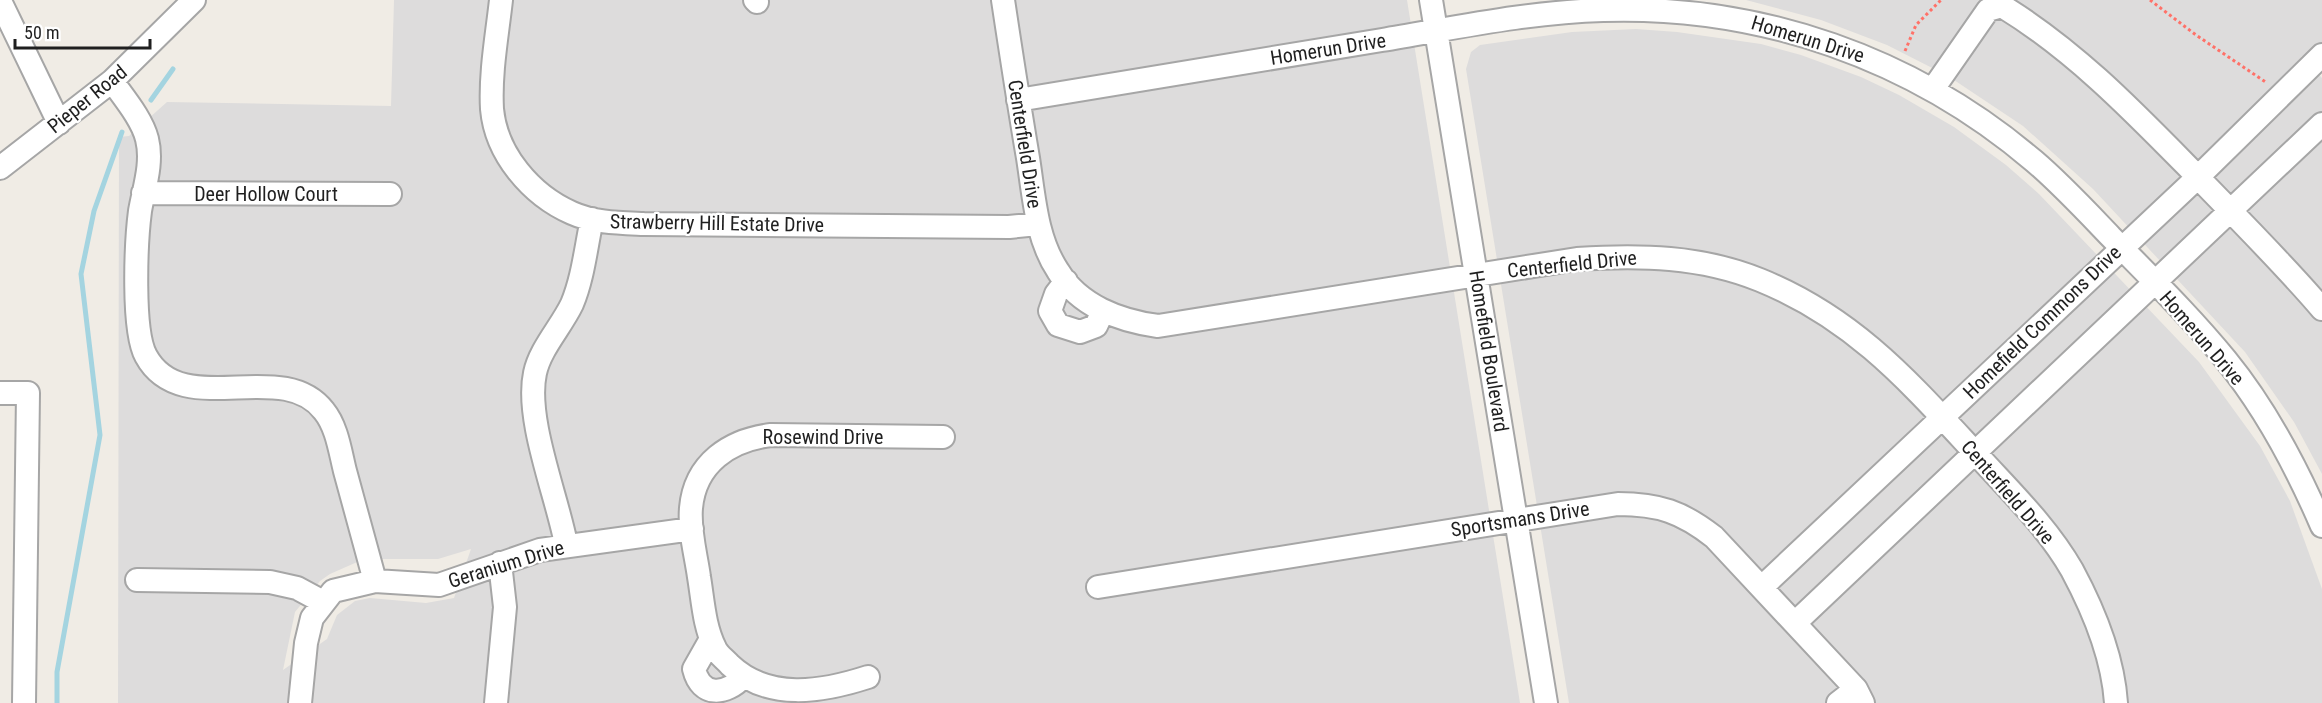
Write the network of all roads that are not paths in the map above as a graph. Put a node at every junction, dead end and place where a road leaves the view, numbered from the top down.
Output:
1 (194, 0) edge
2 (501, 0) edge
3 (1003, 0) edge
4 (1431, 0) edge
5 (0, 1) edge
6 (1437, 31) junction
7 (2322, 55) edge
8 (112, 81) junction
9 (1933, 89) junction
10 (1018, 100) junction
11 (59, 123) junction
12 (2322, 124) edge
13 (0, 168) edge
14 (2198, 177) junction
15 (143, 193) junction
16 (390, 194) dead end
17 (2230, 210) junction
18 (592, 219) junction
19 (1038, 224) junction
20 (2121, 247) junction
21 (1477, 275) junction
22 (1066, 281) junction
23 (2155, 284) junction
24 (2322, 309) edge
25 (1103, 311) junction
26 (0, 393) edge
27 (1941, 417) junction
28 (943, 437) dead end
29 (1975, 453) junction
30 (1516, 519) junction
31 (2322, 526) edge
32 (692, 529) junction
33 (566, 544) junction
34 (500, 563) junction
35 (137, 580) dead end
36 (375, 581) junction
37 (1098, 587) dead end
38 (1761, 587) junction
39 (323, 602) junction
40 (1796, 623) junction
41 (715, 646) junction
42 (743, 676) junction
43 (868, 677) dead end
44 (1859, 696) edge
45 (24, 703) edge
46 (300, 703) edge
47 (496, 703) edge
48 (1546, 703) edge
49 (1838, 703) edge
50 (2116, 703) edge

1 - 8 street, Pieper Road
2 - 18 street, Strawberry Hill Estate Drive
3 - 10 street, Centerfield Drive
4 - 6 street, Homefield Boulevard
5 - 11 street
6 - 9 street, Homerun Drive
6 - 10 street, Homerun Drive
6 - 21 street, Homefield Boulevard
7 - 14 street, Homefield Commons Drive
8 - 11 street, Pieper Road
8 - 15 street
9 - 14 street
9 - 20 street, Homerun Drive
10 - 19 street, Centerfield Drive
11 - 13 street, Pieper Road
12 - 17 street
14 - 17 street
14 - 20 street, Homefield Commons Drive
15 - 16 street, Deer Hollow Court
15 - 36 street
17 - 23 street
17 - 24 street
18 - 19 street, Strawberry Hill Estate Drive
18 - 33 street
19 - 22 street, Centerfield Drive
20 - 23 street, Homerun Drive
20 - 27 street, Homefield Commons Drive
21 - 25 street, Centerfield Drive
21 - 27 street, Centerfield Drive
21 - 30 street, Homefield Boulevard
22 - 25 street, Centerfield Drive
22 - 25 street
23 - 29 street
23 - 31 street, Homerun Drive
26 - 45 street
27 - 29 street, Centerfield Drive
27 - 38 street, Homefield Commons Drive
28 - 32 street, Rosewind Drive
29 - 40 street
29 - 50 street, Centerfield Drive
30 - 37 street, Sportsmans Drive
30 - 38 street, Sportsmans Drive
30 - 48 street, Homefield Boulevard
32 - 33 street, Geranium Drive
32 - 41 street, Rosewind Drive
33 - 34 street, Geranium Drive
34 - 36 street, Geranium Drive
34 - 47 street
35 - 39 street
36 - 39 street, Geranium Drive
38 - 40 street, Sportsmans Drive
39 - 46 street
40 - 44 street, Sportsmans Drive
41 - 42 street
41 - 42 street
42 - 43 street
44 - 49 street

